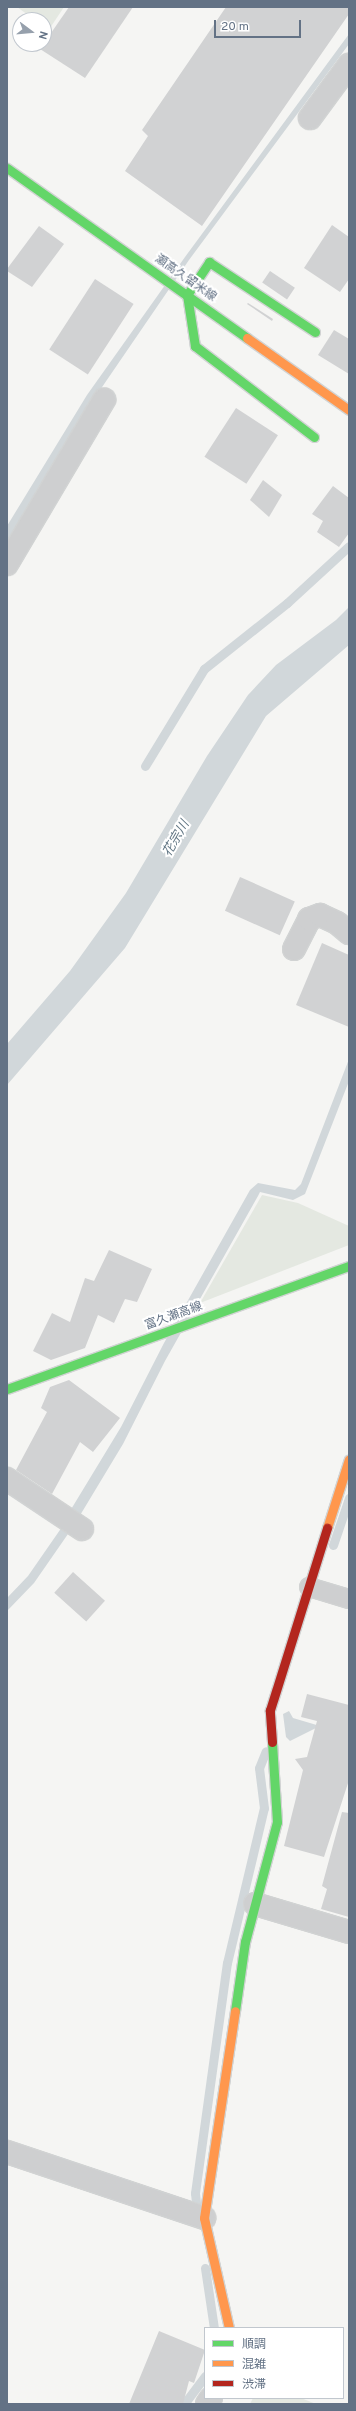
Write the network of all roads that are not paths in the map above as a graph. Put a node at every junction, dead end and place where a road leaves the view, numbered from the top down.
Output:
1 (349, 65) edge
2 (310, 118) dead end
3 (7, 168) edge
4 (187, 295) junction
5 (315, 332) dead end
6 (104, 400) dead end
7 (349, 410) edge
8 (314, 437) dead end
9 (7, 564) edge
10 (349, 933) edge
11 (294, 949) dead end
12 (349, 1266) edge
13 (7, 1389) edge
14 (349, 1459) edge
15 (7, 1479) edge
16 (82, 1529) dead end
17 (309, 1587) junction
18 (349, 1599) edge
19 (255, 1904) junction
20 (349, 1932) edge
21 (7, 2152) edge
22 (204, 2218) junction
23 (229, 2327) edge

1 - 2 street
3 - 4 street, 瀬高久留米線
4 - 5 street
4 - 7 street, 瀬高久留米線
4 - 8 street
6 - 9 street
10 - 11 street
12 - 13 street, 富久瀬高線
14 - 17 street
15 - 16 street
17 - 18 lane
17 - 19 street
19 - 20 street
19 - 22 street
21 - 22 street
22 - 23 street

